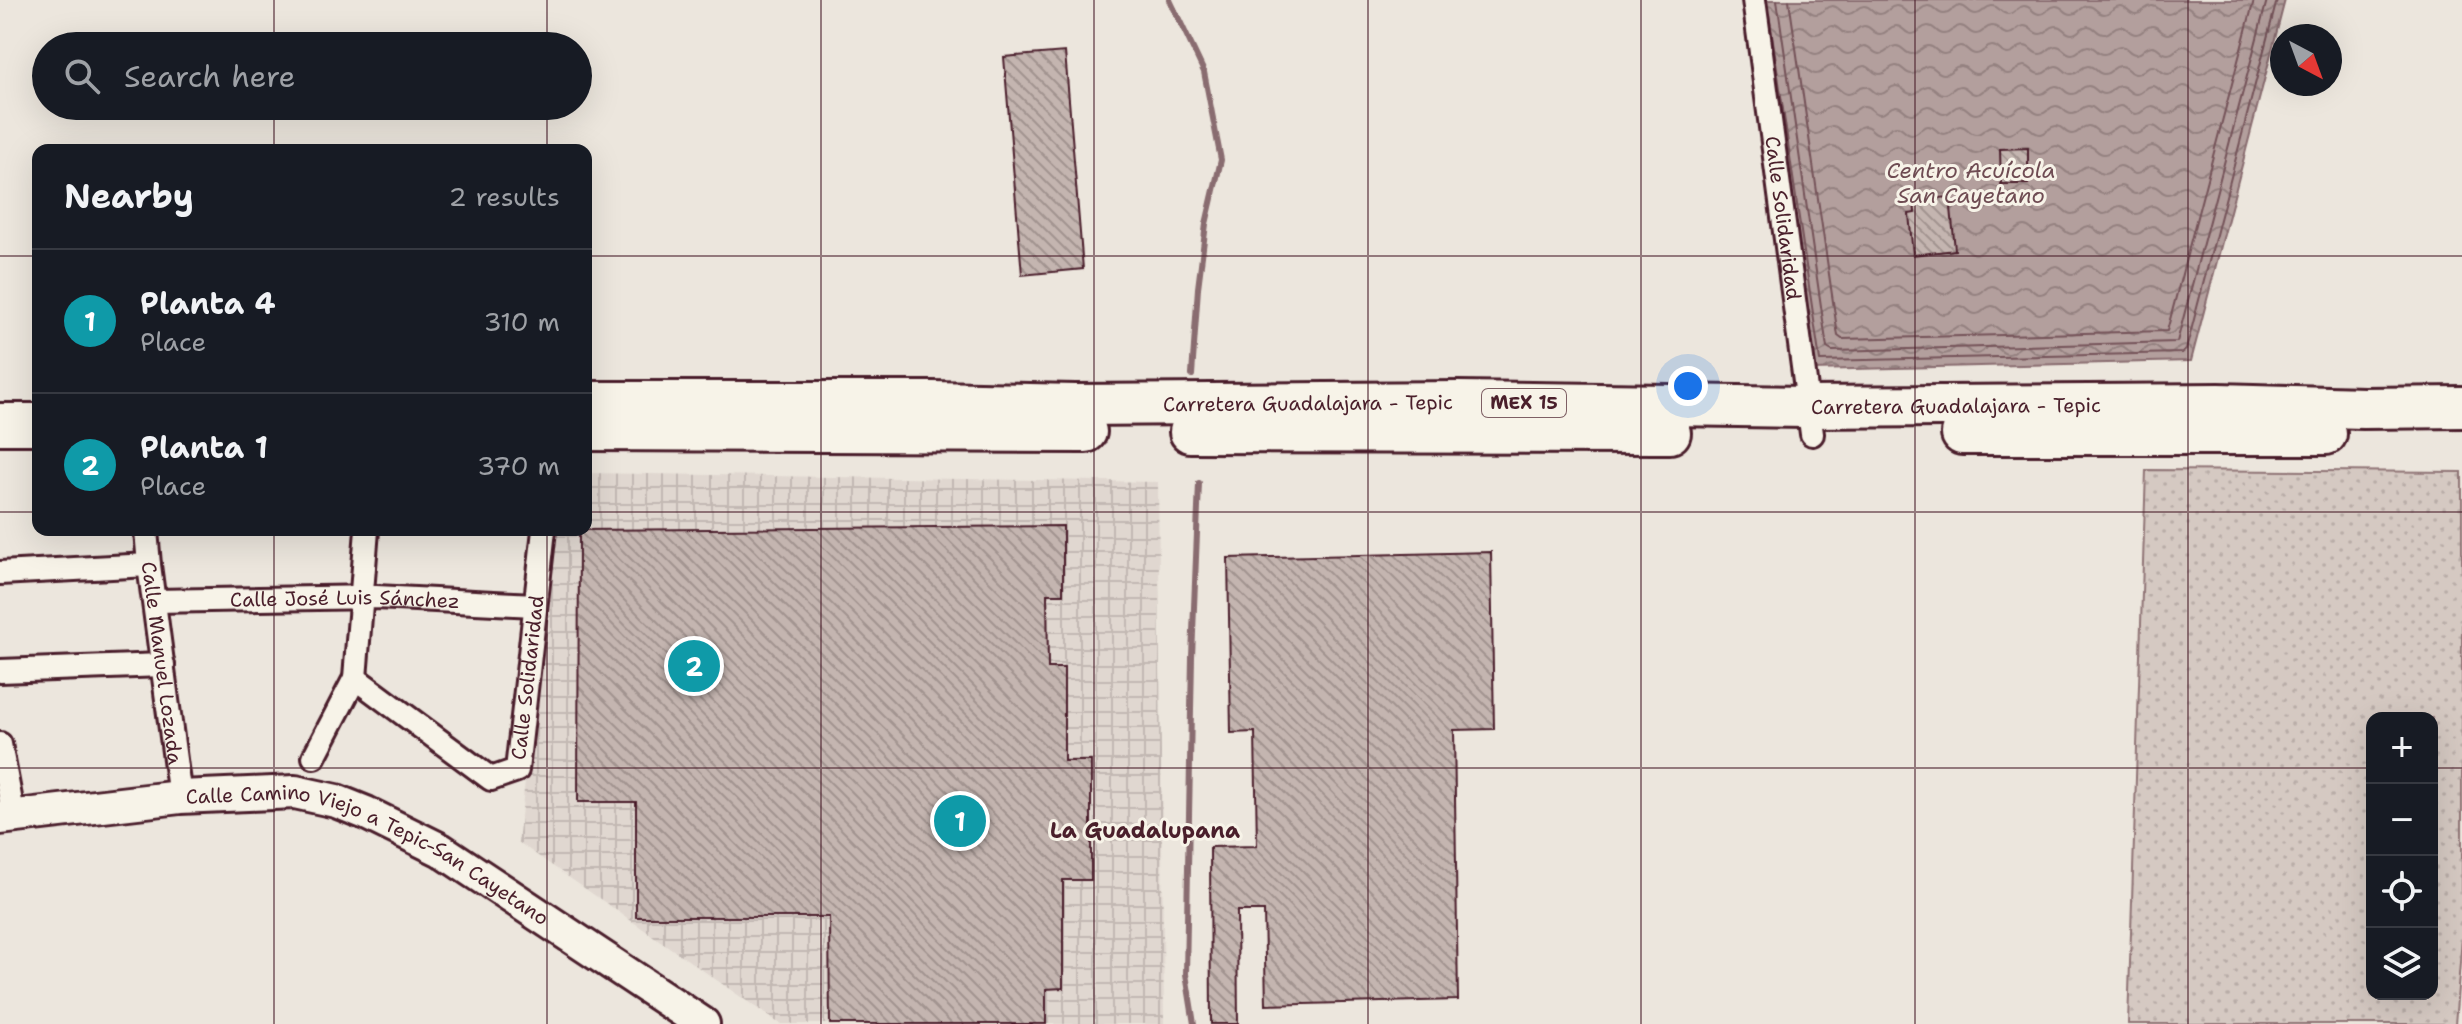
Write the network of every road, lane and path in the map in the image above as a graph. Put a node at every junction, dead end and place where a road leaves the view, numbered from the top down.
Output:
1 (1754, 0) edge
2 (592, 402) edge
3 (0, 405) edge
4 (32, 405) edge
5 (2462, 407) edge
6 (1074, 418) junction
7 (1810, 420) junction
8 (0, 424) edge
9 (32, 424) edge
10 (592, 430) edge
11 (2462, 435) edge
12 (147, 536) edge
13 (366, 536) edge
14 (543, 536) edge
15 (149, 565) junction
16 (0, 573) edge
17 (361, 598) junction
18 (155, 601) junction
19 (535, 605) junction
20 (163, 665) junction
21 (0, 671) edge
22 (355, 678) junction
23 (0, 744) edge
24 (314, 757) dead end
25 (180, 797) junction
26 (7, 818) edge
27 (703, 1024) edge

1 - 7 street, Calle Solidaridad
2 - 6 highway, Carretera Guadalajara - Tepic / MEX 15
3 - 4 highway
5 - 7 highway, Carretera Guadalajara - Tepic / MEX 15
6 - 7 highway, Carretera Guadalajara - Tepic / MEX 15
6 - 10 highway, Carretera Guadalajara - Tepic / MEX 15
7 - 11 highway, Carretera Guadalajara - Tepic / MEX 15
8 - 9 highway
12 - 15 street, Calle Manuel Lozada
13 - 17 street
14 - 19 street, Calle Solidaridad
15 - 16 street
15 - 18 street, Calle Manuel Lozada
17 - 18 street, Calle José Luis Sánchez
17 - 19 street, Calle José Luis Sánchez
17 - 22 street
18 - 20 street, Calle Manuel Lozada
19 - 22 street, Calle Solidaridad
20 - 21 street
20 - 25 street, Calle Manuel Lozada
22 - 24 street
23 - 26 street
25 - 26 street, Calle Camino Viejo a Tepic-San Cayetano
25 - 27 street, Calle Camino Viejo a Tepic-San Cayetano

